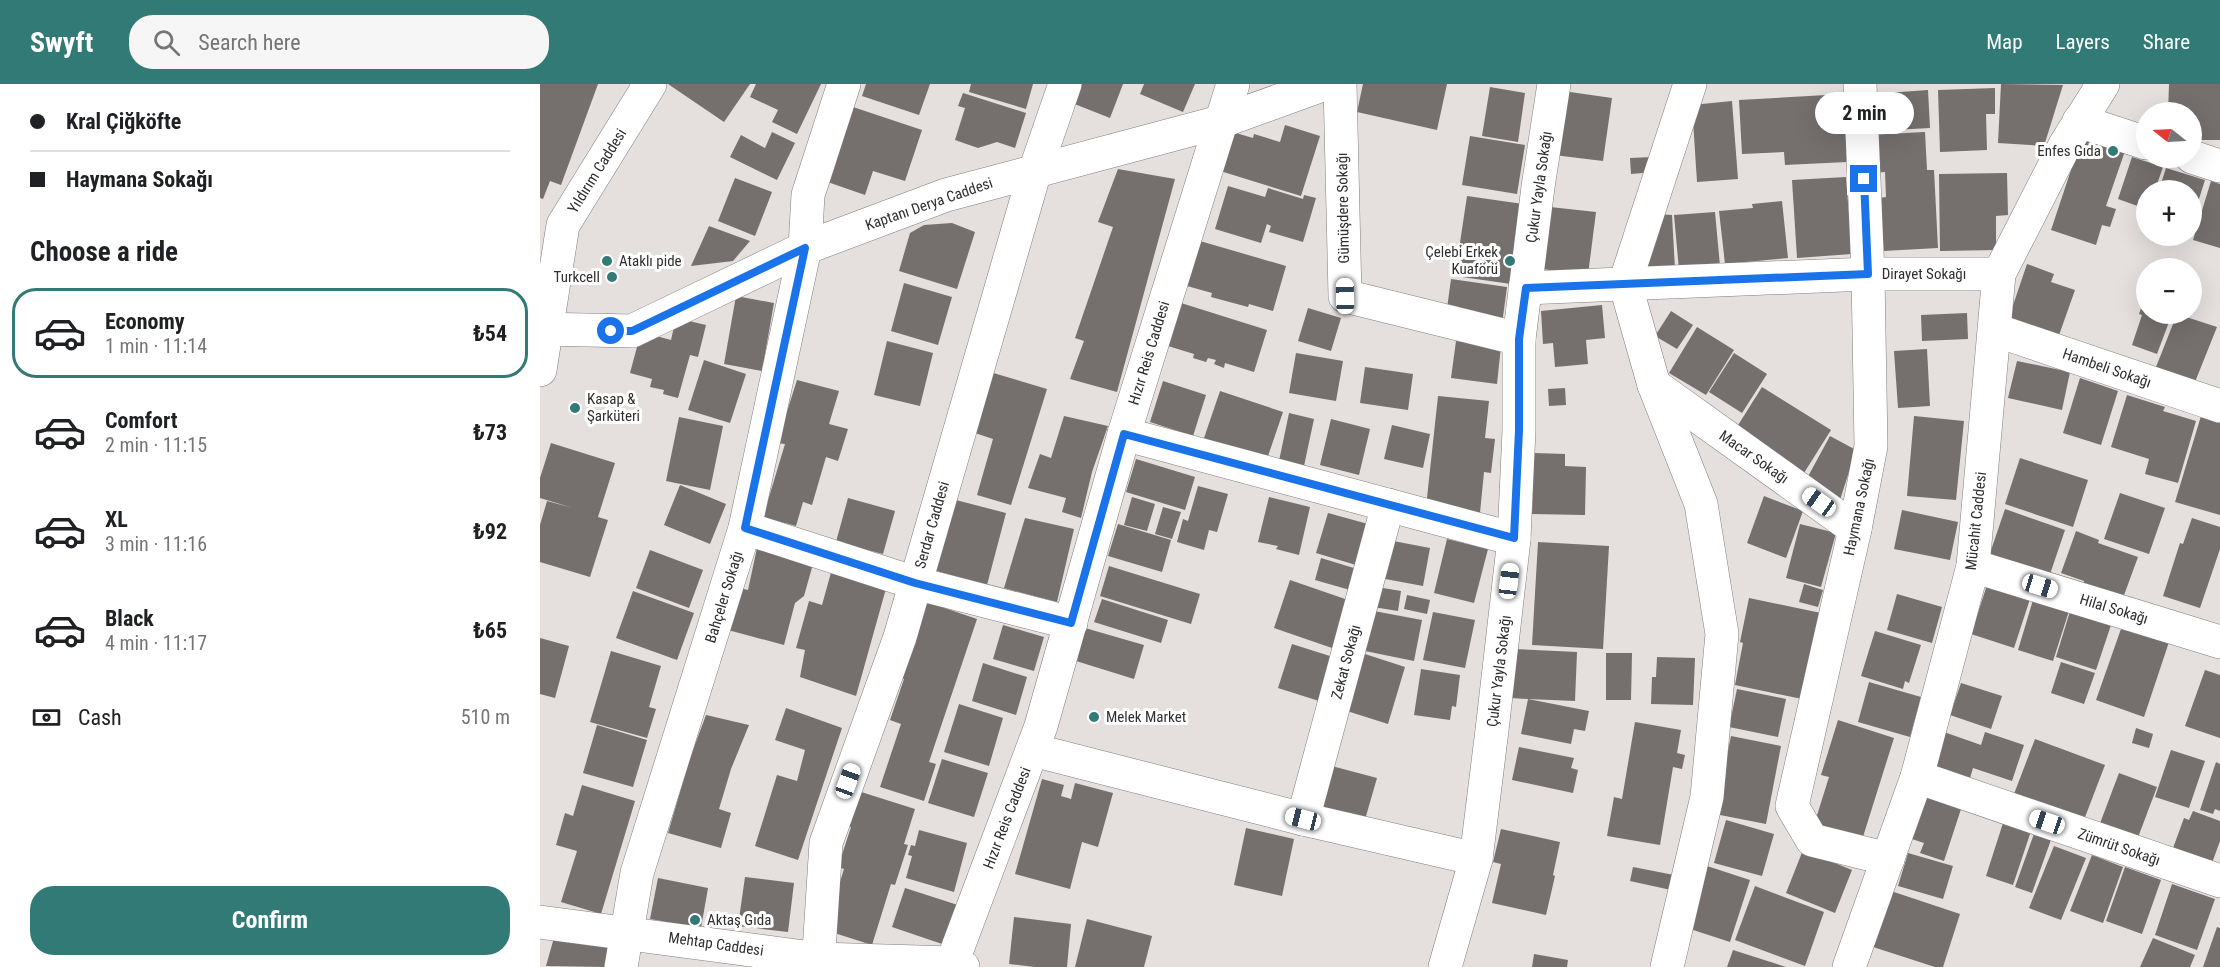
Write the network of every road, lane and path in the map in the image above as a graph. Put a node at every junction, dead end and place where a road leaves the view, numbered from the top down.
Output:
1 (650, 84) edge
2 (844, 84) edge
3 (1065, 84) edge
4 (1233, 84) edge
5 (1325, 84) edge
6 (1340, 84) edge
7 (1554, 84) edge
8 (1690, 84) edge
9 (1860, 84) edge
10 (2103, 84) edge
11 (1220, 122) junction
12 (2079, 122) junction
13 (2136, 140) edge
14 (2202, 160) edge
15 (2220, 166) edge
16 (1035, 171) junction
17 (805, 248) junction
18 (1868, 274) junction
19 (1999, 274) junction
20 (1625, 283) junction
21 (1526, 288) junction
22 (544, 330) edge
23 (1995, 330) junction
24 (1519, 339) junction
25 (540, 370) edge
26 (1654, 385) junction
27 (2220, 406) edge
28 (1124, 434) junction
29 (1388, 505) junction
30 (745, 528) junction
31 (1855, 529) junction
32 (1514, 538) junction
33 (1973, 566) junction
34 (915, 583) junction
35 (1071, 623) junction
36 (2220, 642) edge
37 (1032, 750) junction
38 (1917, 777) junction
39 (1303, 819) junction
40 (1476, 859) junction
41 (1888, 859) junction
42 (2220, 881) edge
43 (540, 922) edge
44 (627, 932) junction
45 (818, 963) edge
46 (958, 965) edge
47 (621, 967) edge
48 (1445, 967) edge
49 (1667, 967) edge
50 (1849, 967) edge

1 - 22 street, Yıldırım Caddesi
2 - 17 street, Bahçeler Sokağı
3 - 16 street, Serdar Caddesi
4 - 11 street, Hızır Reis Caddesi
5 - 11 street, Kaptanı Derya Caddesi
6 - 24 street, Gümüşdere Sokağı
7 - 21 street, Çukur Yayla Sokağı
8 - 20 street
9 - 18 street, Haymana Sokağı
10 - 12 street, Mücahit Caddesi
11 - 16 street, Kaptanı Derya Caddesi
11 - 28 street, Hızır Reis Caddesi
12 - 13 street
12 - 19 street, Mücahit Caddesi
14 - 15 street
16 - 17 street, Kaptanı Derya Caddesi
16 - 34 street, Serdar Caddesi
17 - 22 street, Kaptanı Derya Caddesi
17 - 30 street, Bahçeler Sokağı
18 - 19 street, Dirayet Sokağı
18 - 20 street, Dirayet Sokağı
18 - 31 street, Haymana Sokağı
19 - 23 street, Mücahit Caddesi
20 - 21 street, Dirayet Sokağı
20 - 26 street
21 - 24 street, Çukur Yayla Sokağı
22 - 25 street, Yıldırım Caddesi
23 - 27 street, Hambeli Sokağı
23 - 33 street, Mücahit Caddesi
24 - 32 street, Çukur Yayla Sokağı
26 - 31 street, Macar Sokağı
26 - 49 street
28 - 29 street
28 - 35 street, Hızır Reis Caddesi
29 - 32 street
29 - 39 street, Zekat Sokağı
30 - 34 street
30 - 44 street, Bahçeler Sokağı
31 - 41 street, Haymana Sokağı
32 - 40 street, Çukur Yayla Sokağı
33 - 36 street, Hilal Sokağı
33 - 38 street, Mücahit Caddesi
34 - 35 street
34 - 45 street, Serdar Caddesi
35 - 37 street, Hızır Reis Caddesi
37 - 39 street
37 - 46 street, Hızır Reis Caddesi
38 - 41 street, Mücahit Caddesi
38 - 42 street, Zümrüt Sokağı
39 - 40 street
40 - 48 street, Çukur Yayla Sokağı
41 - 50 street, Mücahit Caddesi
43 - 44 street, Mehtap Caddesi
44 - 45 street, Mehtap Caddesi
44 - 47 street, Bahçeler Sokağı
45 - 46 street, Mehtap Caddesi

